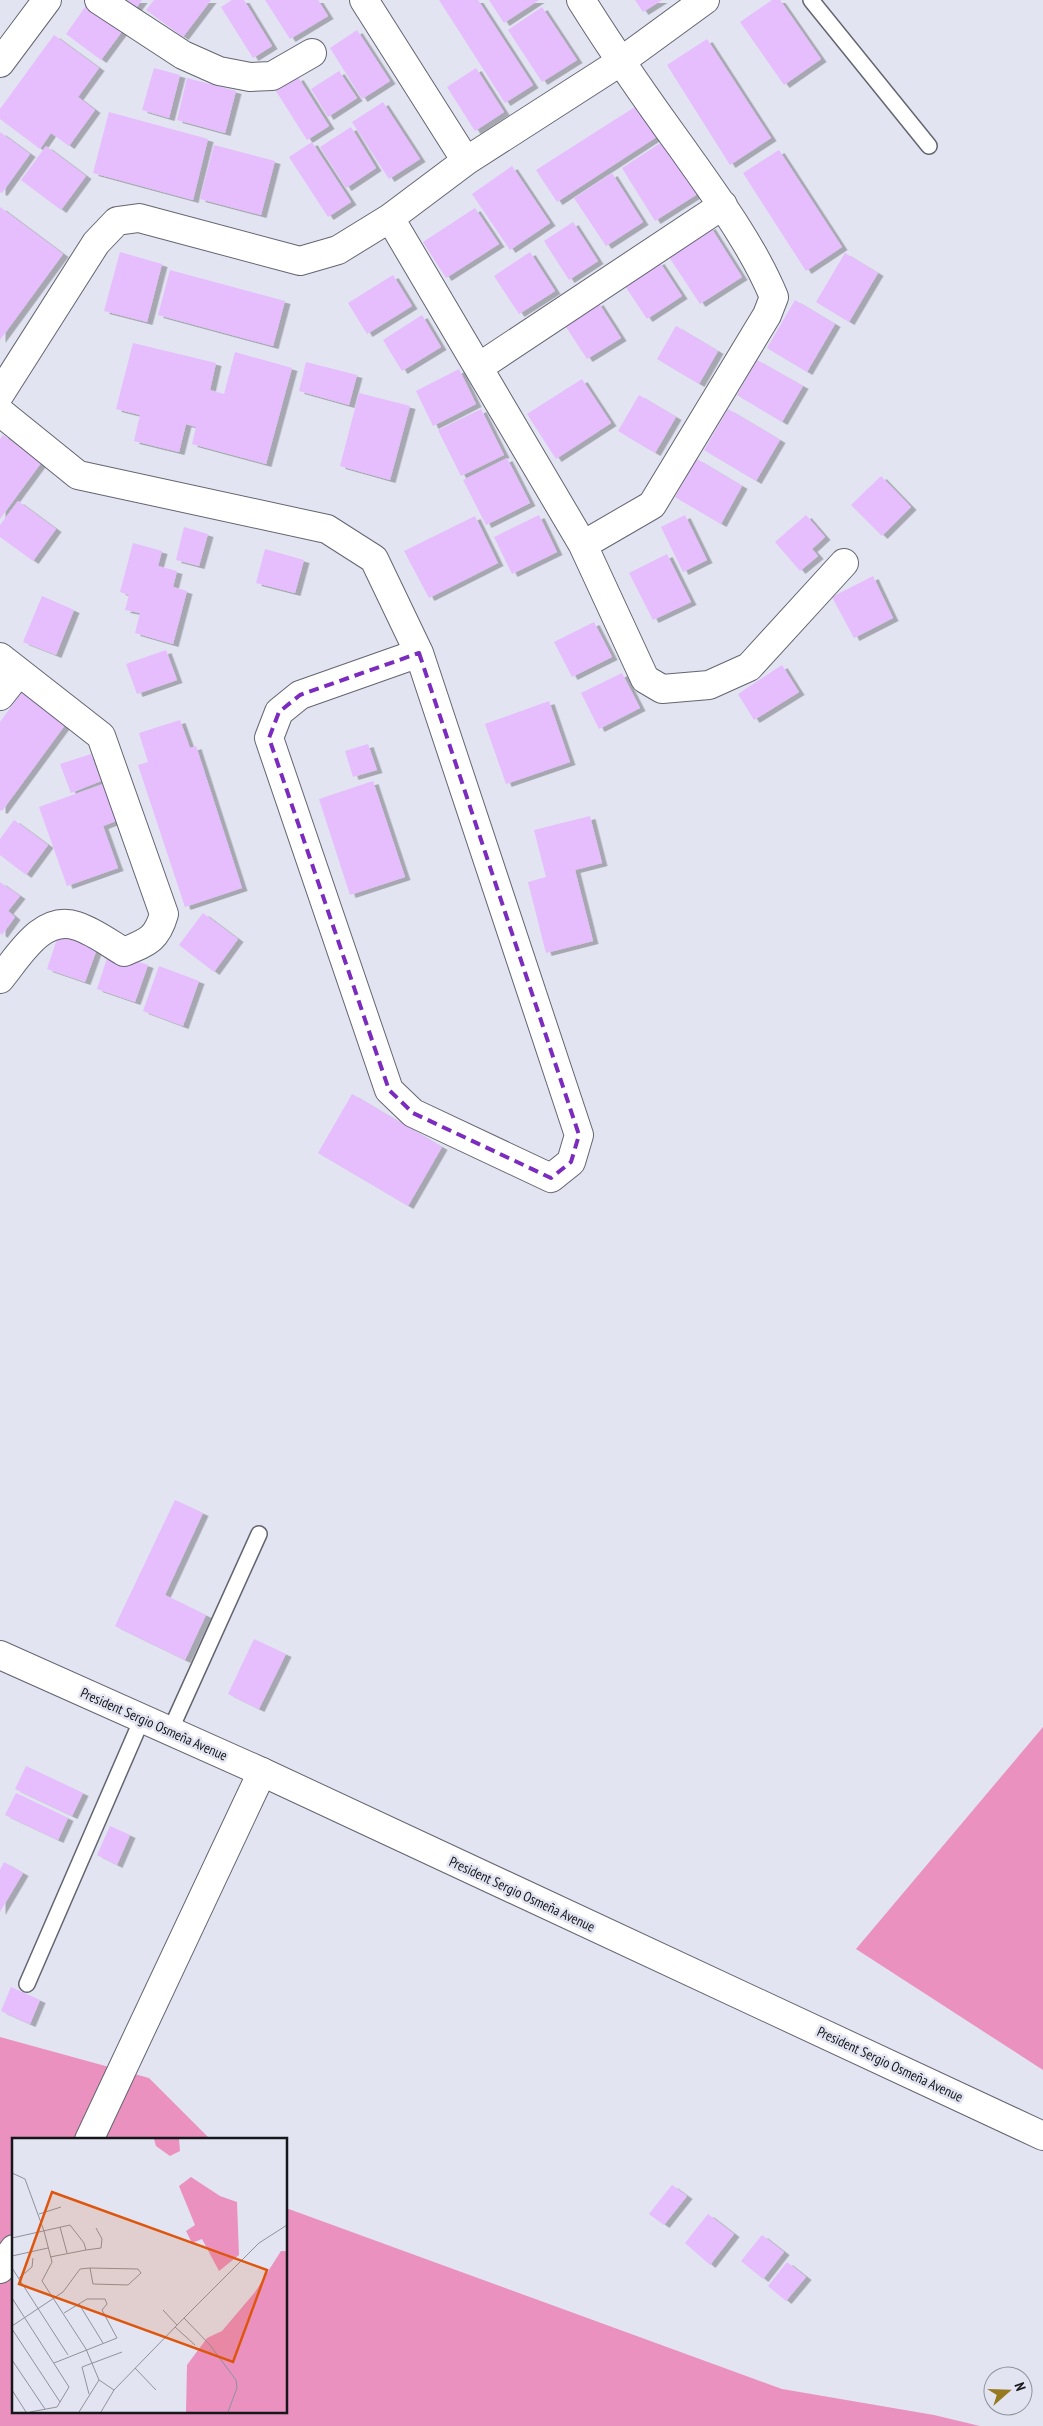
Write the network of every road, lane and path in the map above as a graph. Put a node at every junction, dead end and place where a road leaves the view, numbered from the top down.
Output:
1 (47, 0) edge
2 (99, 0) edge
3 (364, 0) edge
4 (581, 0) edge
5 (705, 0) edge
6 (811, 0) edge
7 (312, 53) dead end
8 (620, 62) junction
9 (0, 63) edge
10 (930, 146) dead end
11 (466, 162) junction
12 (722, 205) junction
13 (390, 218) junction
14 (479, 367) junction
15 (0, 394) edge
16 (0, 412) edge
17 (583, 545) junction
18 (844, 563) dead end
19 (419, 653) junction
20 (9, 665) edge
21 (0, 696) edge
22 (0, 979) edge
23 (258, 1534) dead end
24 (0, 1655) edge
25 (142, 1719) junction
26 (170, 1731) junction
27 (262, 1772) junction
28 (27, 1984) dead end
29 (1043, 2136) edge
30 (90, 2138) edge
31 (12, 2252) edge
32 (0, 2269) edge

1 - 9 street
2 - 7 street
3 - 11 street
4 - 8 street
5 - 8 street
6 - 10 lane
8 - 11 street
8 - 12 street
11 - 13 street
12 - 14 street
12 - 17 street
13 - 14 street
13 - 15 street
14 - 17 street
16 - 19 street
17 - 18 street
19 - 19 street
20 - 21 street
20 - 22 street
23 - 26 lane
24 - 25 street, President Sergio Osmeña Avenue
25 - 26 street, President Sergio Osmeña Avenue
25 - 28 lane
26 - 27 street, President Sergio Osmeña Avenue
27 - 29 street, President Sergio Osmeña Avenue
27 - 30 street
31 - 32 street

